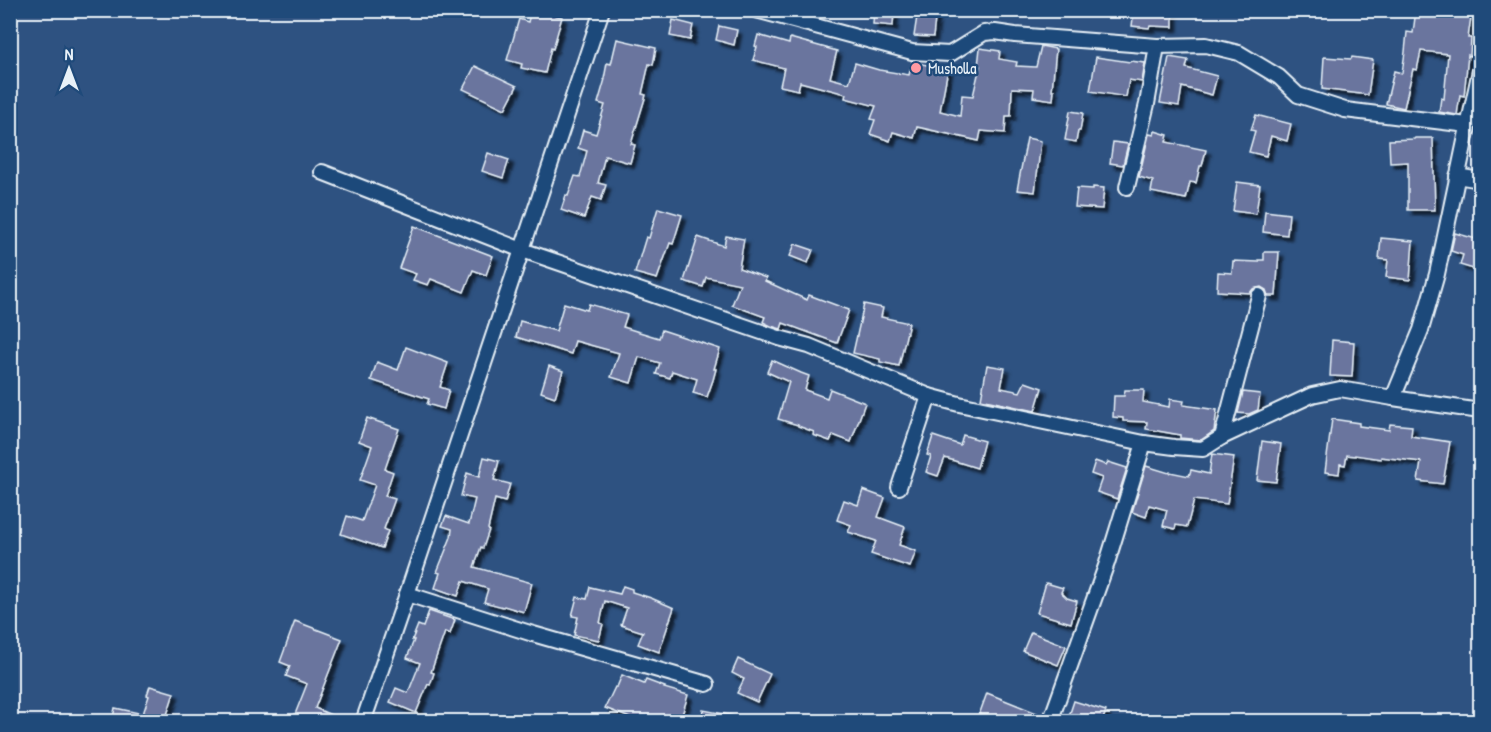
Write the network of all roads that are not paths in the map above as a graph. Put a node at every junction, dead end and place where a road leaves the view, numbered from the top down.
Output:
1 (602, 10) edge
2 (756, 10) edge
3 (1157, 46) junction
4 (1480, 70) edge
5 (1468, 125) junction
6 (322, 172) dead end
7 (1457, 176) junction
8 (1480, 180) edge
9 (1128, 187) dead end
10 (522, 250) junction
11 (1259, 296) dead end
12 (929, 396) junction
13 (1393, 398) junction
14 (1480, 411) edge
15 (1222, 437) junction
16 (1144, 443) junction
17 (899, 487) dead end
18 (407, 594) junction
19 (707, 684) dead end
20 (363, 722) edge
21 (1050, 722) edge

1 - 10 street
2 - 3 street
3 - 5 street
3 - 9 street
4 - 5 street
5 - 7 street
6 - 10 street
7 - 8 street
7 - 13 street
10 - 12 street
10 - 18 street
11 - 15 street
12 - 16 street
12 - 17 street
13 - 14 street
13 - 15 street
15 - 16 street
16 - 21 street
18 - 19 street
18 - 20 street

